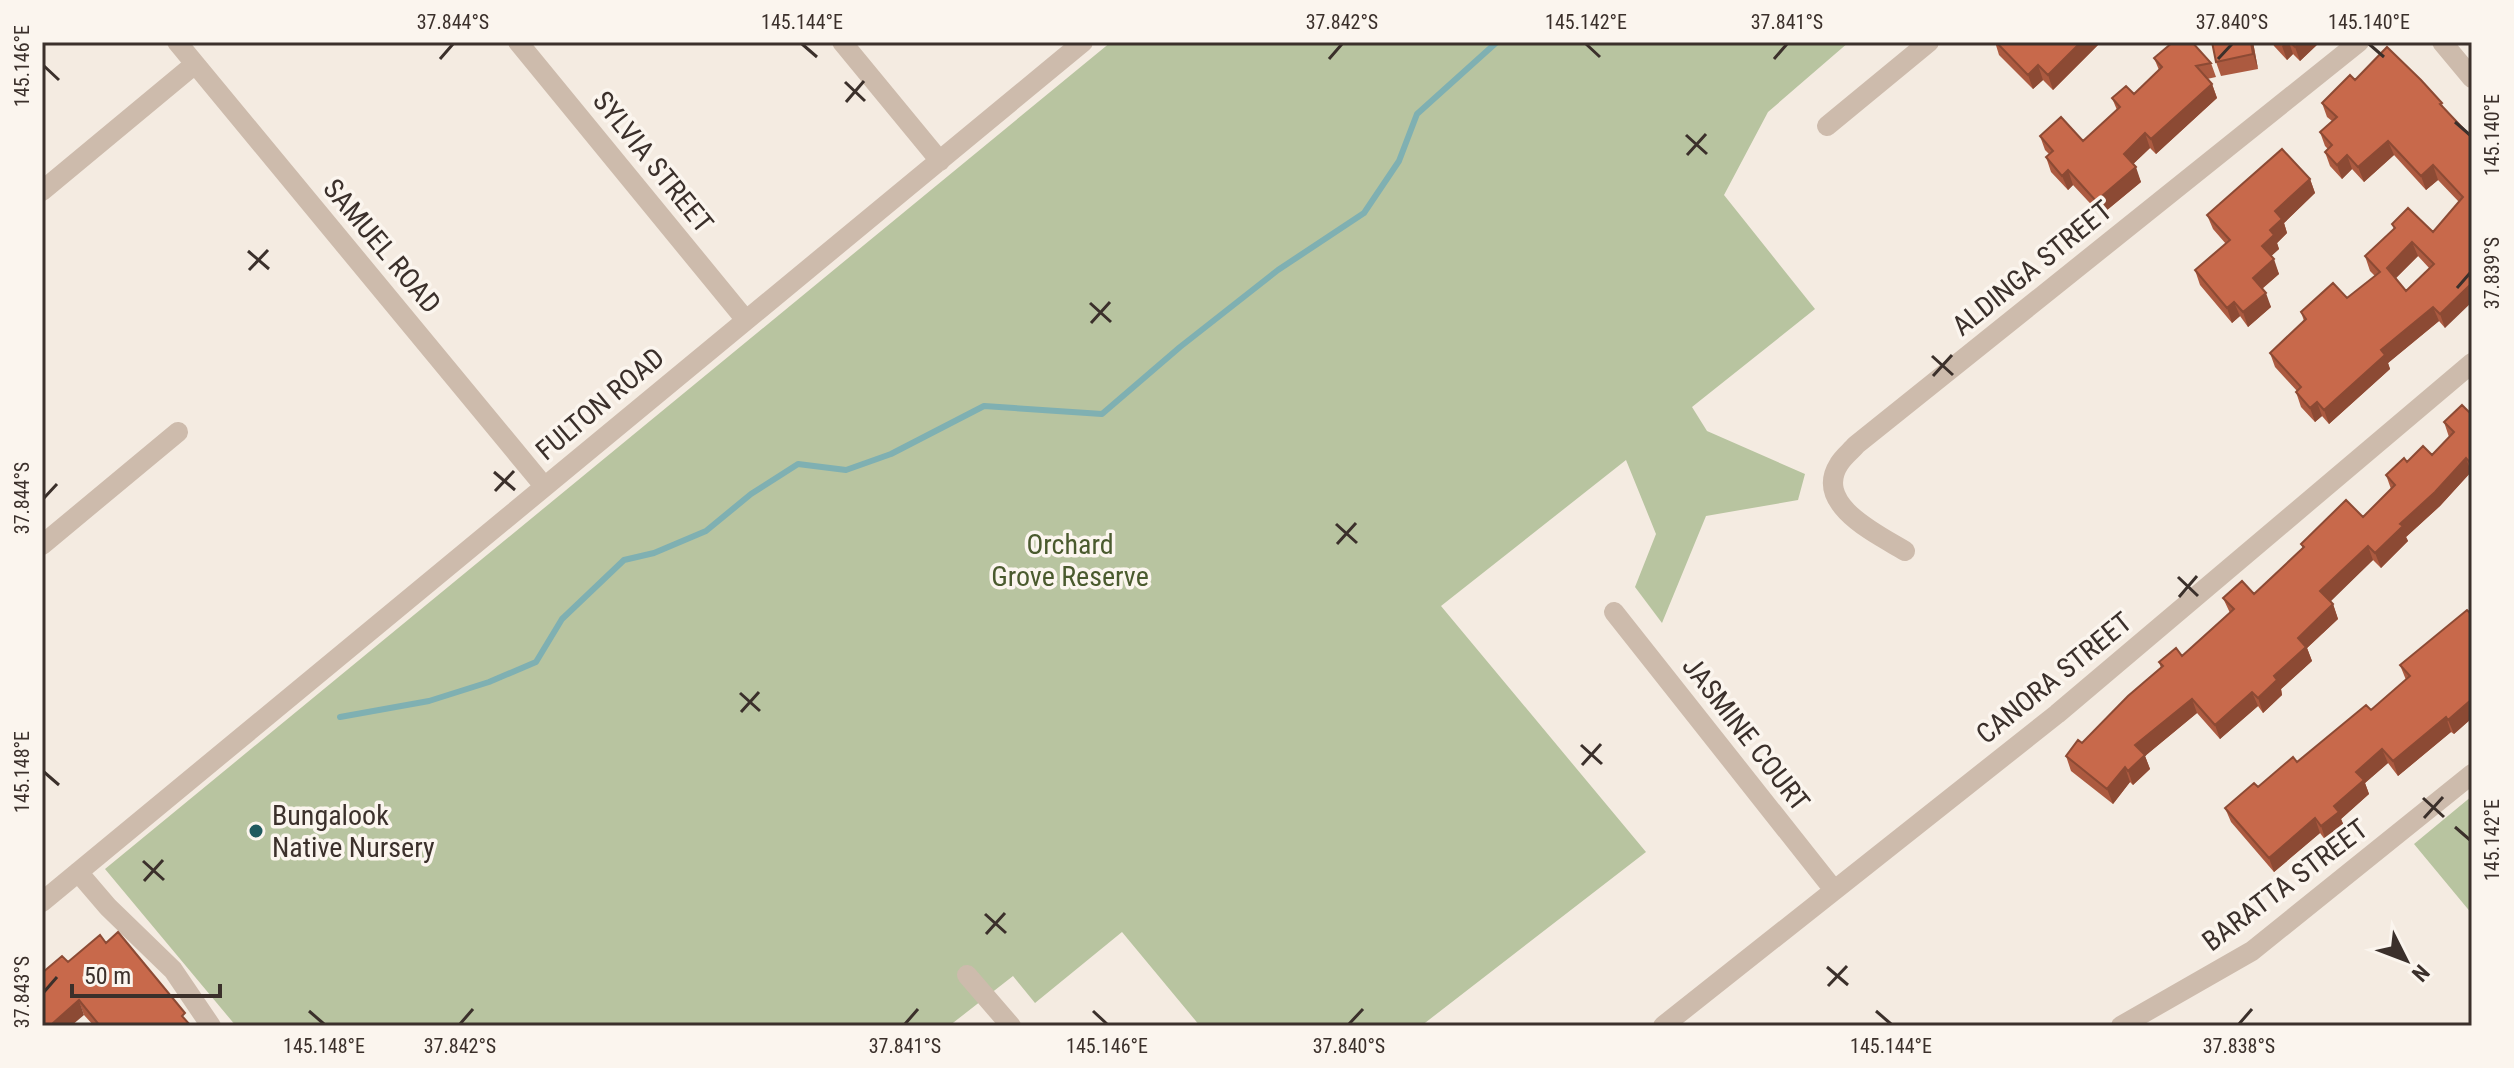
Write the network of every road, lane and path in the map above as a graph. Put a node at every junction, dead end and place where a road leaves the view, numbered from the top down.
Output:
1 (177, 42) edge
2 (518, 42) edge
3 (842, 42) edge
4 (1083, 42) edge
5 (1929, 42) edge
6 (2359, 42) edge
7 (2442, 42) edge
8 (195, 64) junction
9 (2472, 78) edge
10 (1827, 126) dead end
11 (940, 161) junction
12 (42, 191) edge
13 (745, 319) junction
14 (2472, 363) edge
15 (178, 432) dead end
16 (544, 486) junction
17 (42, 545) edge
18 (1905, 551) dead end
19 (1614, 612) dead end
20 (2472, 774) edge
21 (78, 872) junction
22 (1834, 890) junction
23 (42, 902) edge
24 (967, 975) dead end
25 (211, 1026) edge
26 (1011, 1026) edge
27 (1663, 1026) edge
28 (2121, 1026) edge

1 - 8 street, SAMUEL ROAD
2 - 13 street, SYLVIA STREET
3 - 11 street
4 - 11 street, FULTON ROAD
5 - 10 street
6 - 18 street, ALDINGA STREET
7 - 9 street
8 - 12 street
8 - 16 street, SAMUEL ROAD
11 - 13 street, FULTON ROAD
13 - 16 street, FULTON ROAD
14 - 22 street, CANORA STREET
15 - 17 street
16 - 21 street, FULTON ROAD
19 - 22 street, JASMINE COURT
20 - 28 street, BARATTA STREET
21 - 23 street, FULTON ROAD
21 - 25 street
22 - 27 street, CANORA STREET
24 - 26 street

